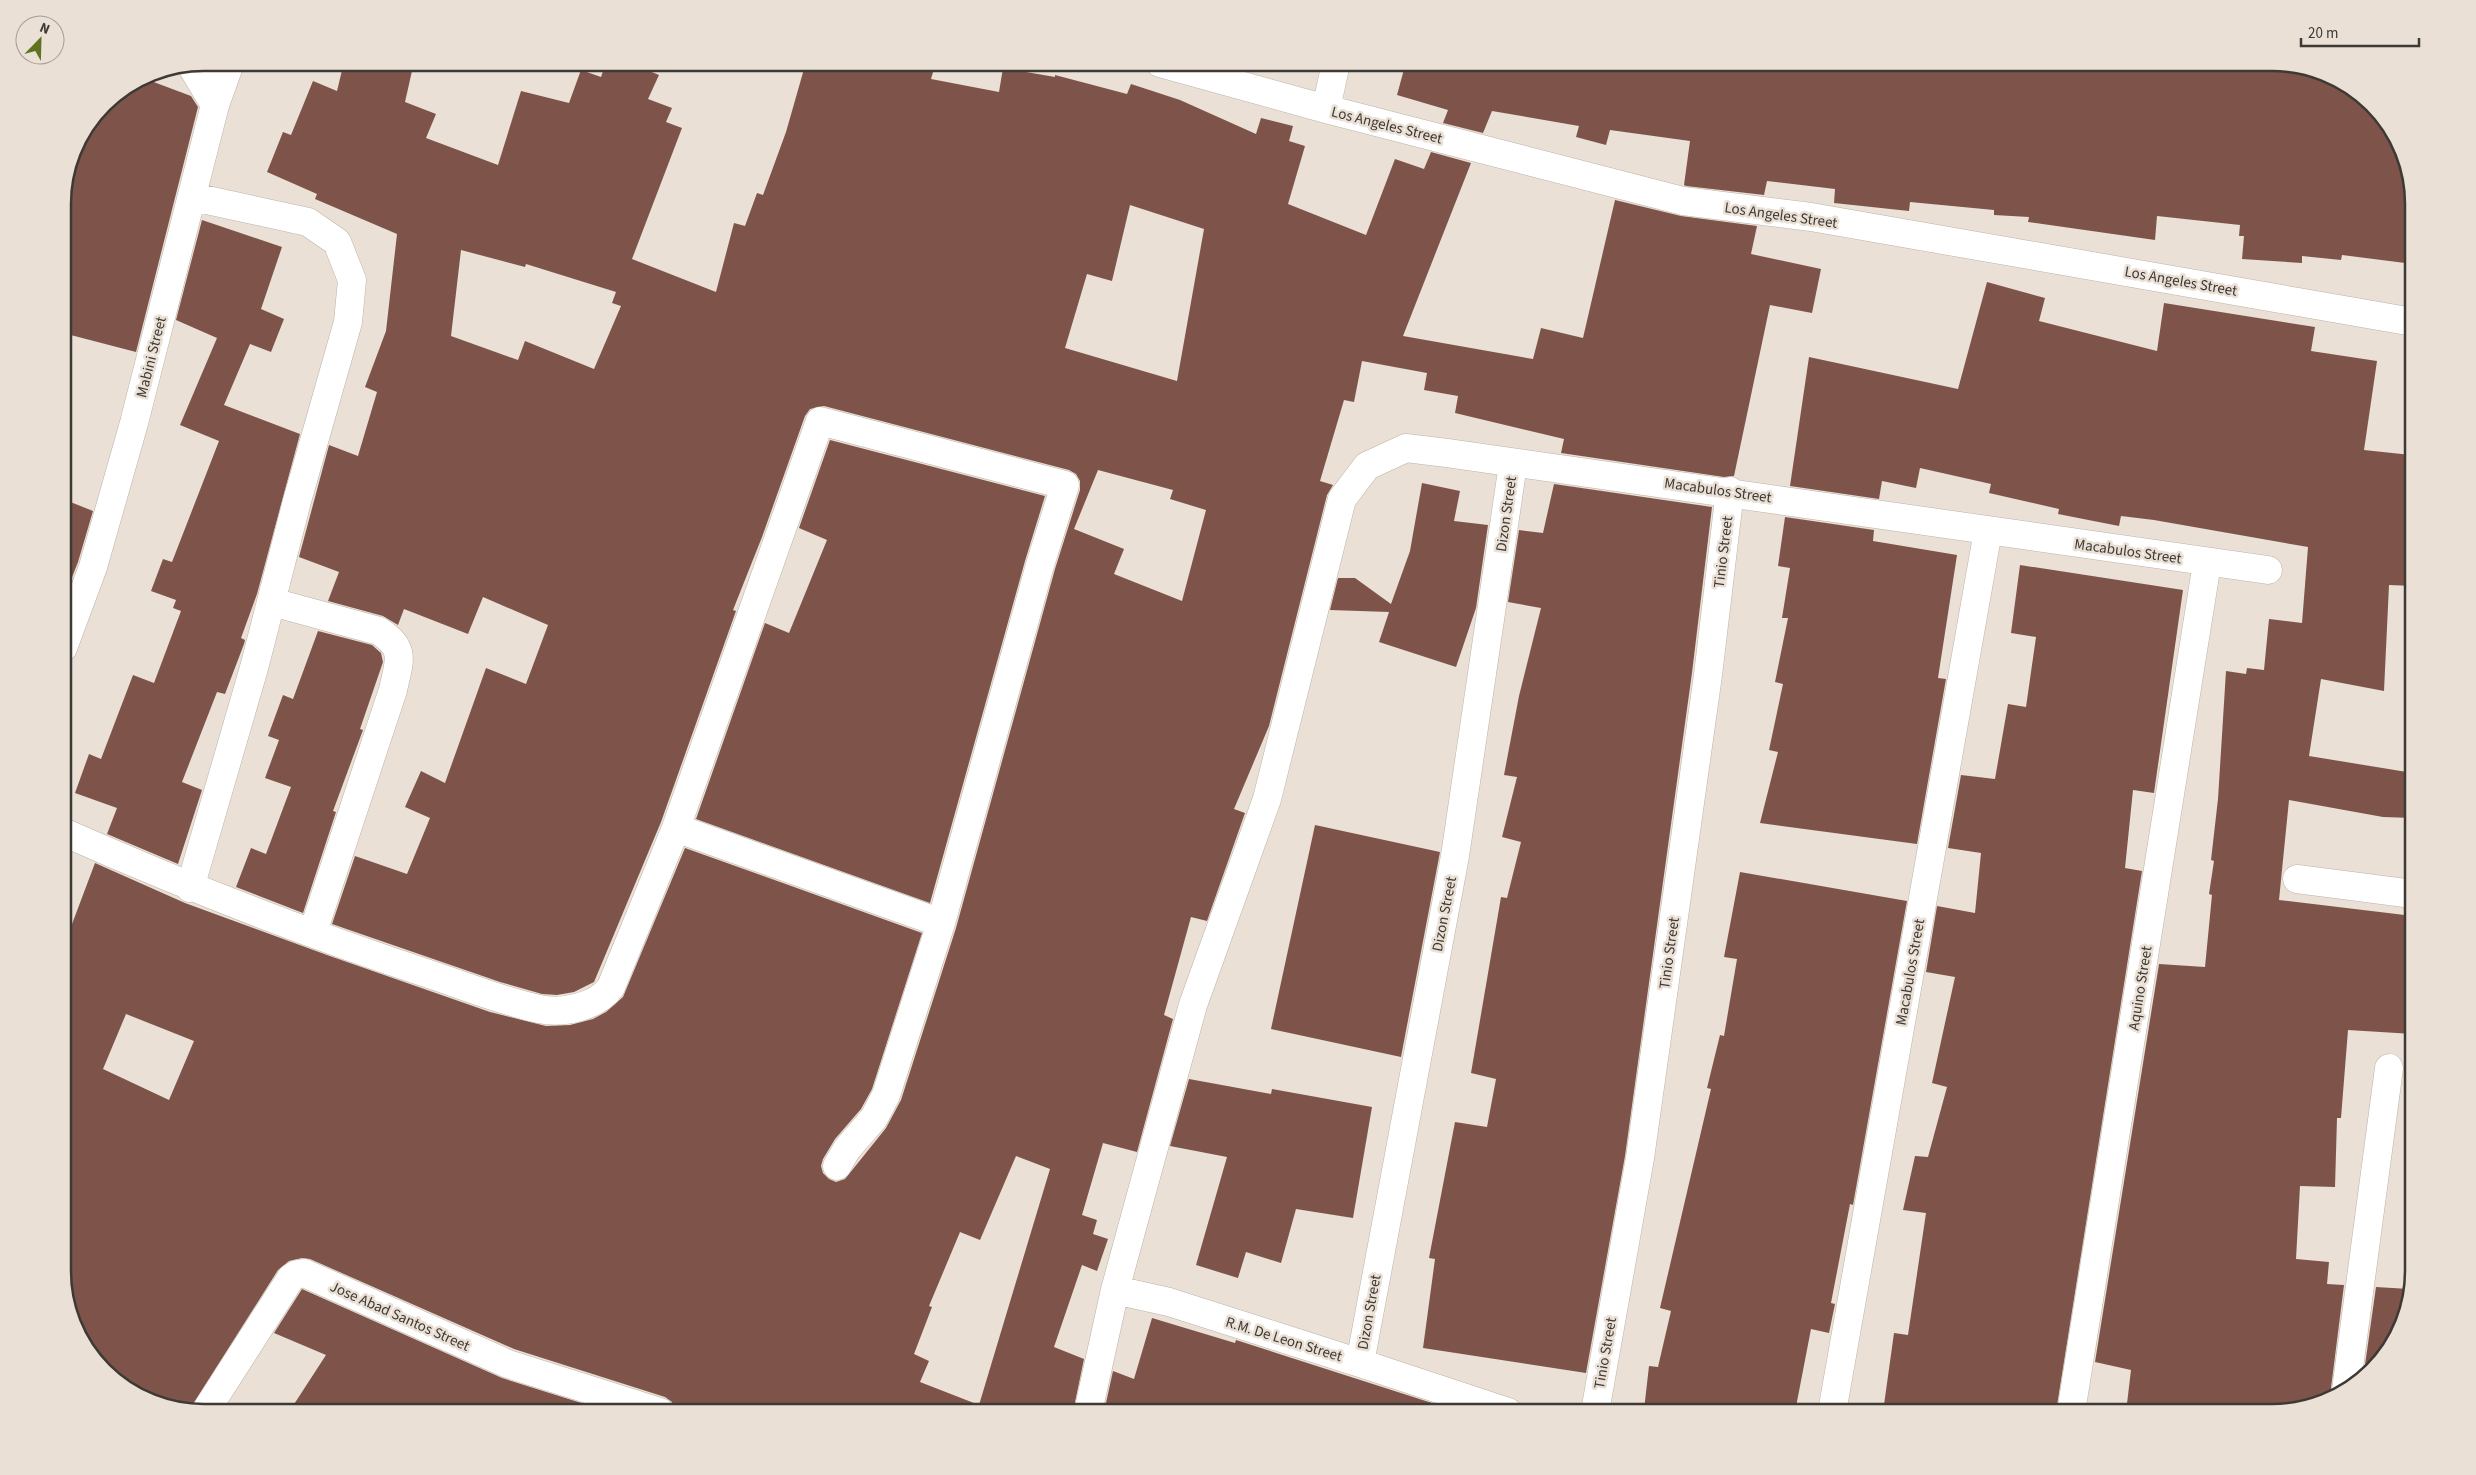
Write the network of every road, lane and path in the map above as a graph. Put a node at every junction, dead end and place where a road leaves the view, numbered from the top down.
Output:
1 (227, 71) edge
2 (1192, 71) edge
3 (1334, 71) edge
4 (195, 72) edge
5 (215, 105) junction
6 (1326, 109) junction
7 (193, 197) junction
8 (2404, 320) edge
9 (1513, 464) junction
10 (1730, 492) junction
11 (1988, 531) junction
12 (2207, 562) junction
13 (2268, 570) dead end
14 (272, 602) junction
15 (72, 623) edge
16 (676, 828) junction
17 (72, 836) edge
18 (2297, 879) dead end
19 (190, 888) junction
20 (2405, 893) edge
21 (941, 923) junction
22 (312, 932) junction
23 (2389, 1068) dead end
24 (837, 1166) dead end
25 (1115, 1290) junction
26 (1360, 1362) junction
27 (2347, 1380) edge
28 (210, 1404) edge
29 (635, 1404) edge
30 (1090, 1404) edge
31 (1484, 1404) edge
32 (1595, 1404) edge
33 (1833, 1404) edge
34 (2072, 1404) edge

1 - 5 street, Mabini Street
2 - 6 street, Los Angeles Street
3 - 6 street
4 - 5 street
5 - 7 street, Mabini Street
6 - 8 street, Los Angeles Street
7 - 14 street
7 - 15 street, Mabini Street
9 - 10 street, Macabulos Street
9 - 25 street, Macabulos Street
9 - 26 street, Dizon Street
10 - 11 street, Macabulos Street
10 - 32 street, Tinio Street
11 - 12 street, Macabulos Street
11 - 33 street, Macabulos Street
12 - 13 street, Macabulos Street
12 - 34 street, Aquino Street
14 - 19 street
14 - 22 street
16 - 21 street
16 - 21 street
16 - 22 street
17 - 19 street
18 - 20 street
19 - 22 street
21 - 24 street
23 - 27 street
25 - 26 street, R.M. De Leon Street
25 - 30 street, Macabulos Street
26 - 31 street, R.M. De Leon Street
28 - 29 street, Jose Abad Santos Street

